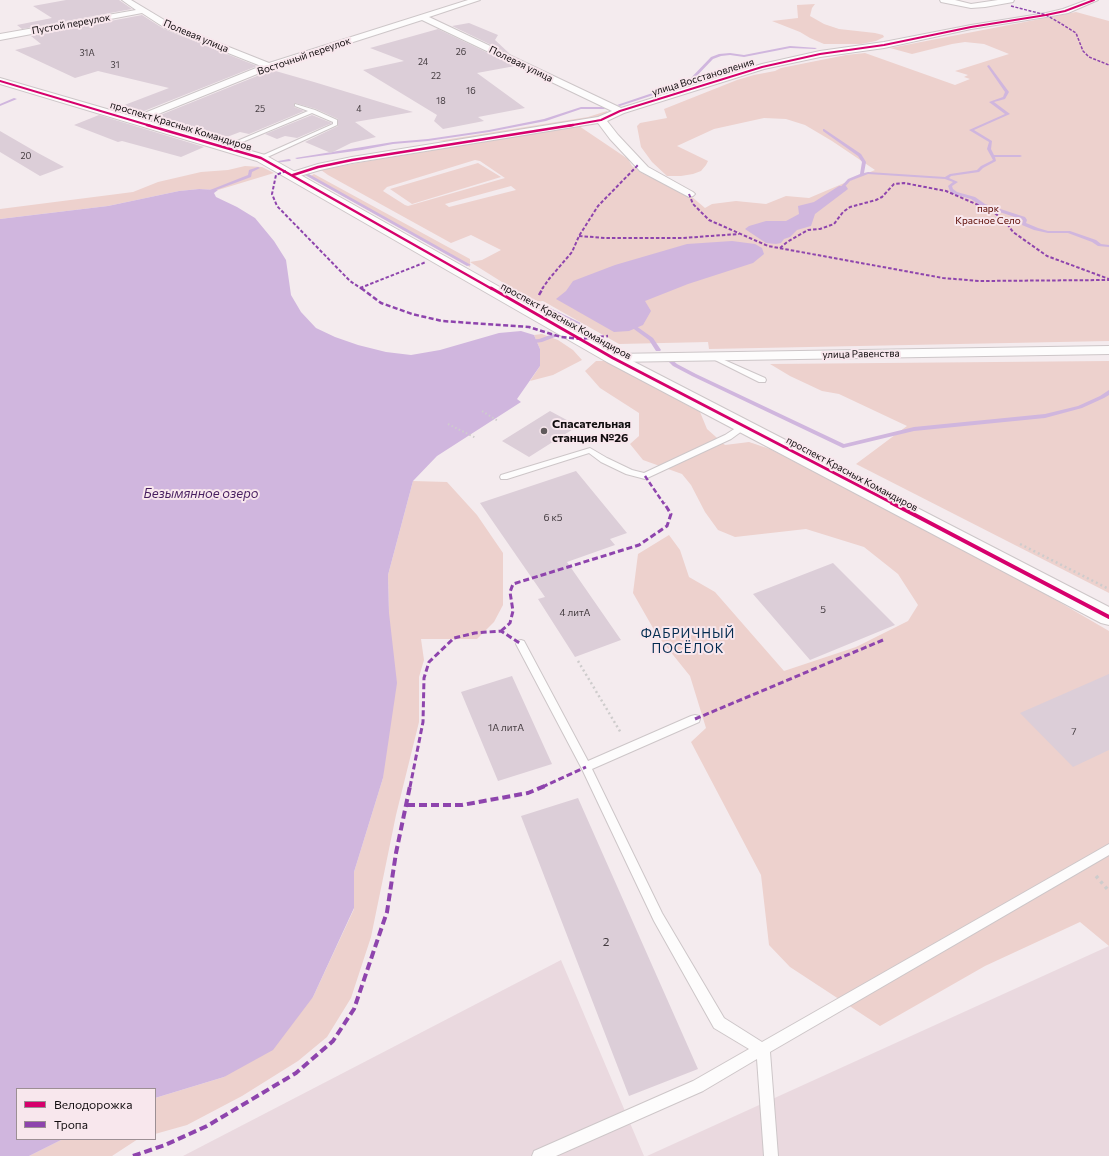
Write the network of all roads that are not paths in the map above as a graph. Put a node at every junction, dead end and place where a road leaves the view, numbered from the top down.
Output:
1 (126, 0) edge
2 (476, 0) edge
3 (944, 0) edge
4 (1010, 0) edge
5 (1094, 0) edge
6 (972, 2) edge
7 (952, 9) dead end
8 (142, 11) junction
9 (987, 12) dead end
10 (422, 17) junction
11 (0, 37) edge
12 (269, 66) junction
13 (0, 81) edge
14 (297, 105) dead end
15 (313, 111) junction
16 (620, 112) junction
17 (136, 120) junction
18 (601, 120) junction
19 (226, 147) junction
20 (261, 158) junction
21 (293, 175) junction
22 (689, 194) dead end
23 (1109, 350) edge
24 (713, 357) junction
25 (613, 358) junction
26 (762, 380) dead end
27 (744, 426) junction
28 (504, 478) dead end
29 (1109, 617) edge
30 (521, 644) dead end
31 (696, 719) dead end
32 (586, 767) junction
33 (1109, 849) edge
34 (763, 1050) junction
35 (539, 1156) edge
36 (771, 1156) edge

1 - 8 street, Полевая улица
2 - 10 street, Восточный переулок
3 - 6 street
4 - 6 street
5 - 16 street, улица Восстановления
6 - 7 street
6 - 9 street
8 - 11 street, Пустой переулок
8 - 12 street, Полевая улица
10 - 12 street, Восточный переулок
10 - 16 street, Полевая улица
12 - 17 street, Восточный переулок
13 - 17 street, проспект Красных Командиров
14 - 15 lane
15 - 19 lane
15 - 20 lane
16 - 18 street, улица Восстановления
17 - 19 street, проспект Красных Командиров
18 - 21 street, улица Восстановления
18 - 22 street
19 - 20 street, проспект Красных Командиров
20 - 21 street, проспект Красных Командиров
21 - 25 street, проспект Красных Командиров
23 - 24 street, улица Равенства
24 - 25 street, улица Равенства
24 - 26 lane
25 - 27 street, проспект Красных Командиров
27 - 28 lane
27 - 29 street, проспект Красных Командиров
30 - 32 lane
31 - 32 lane
32 - 34 lane
33 - 34 lane
34 - 35 lane
34 - 36 lane

